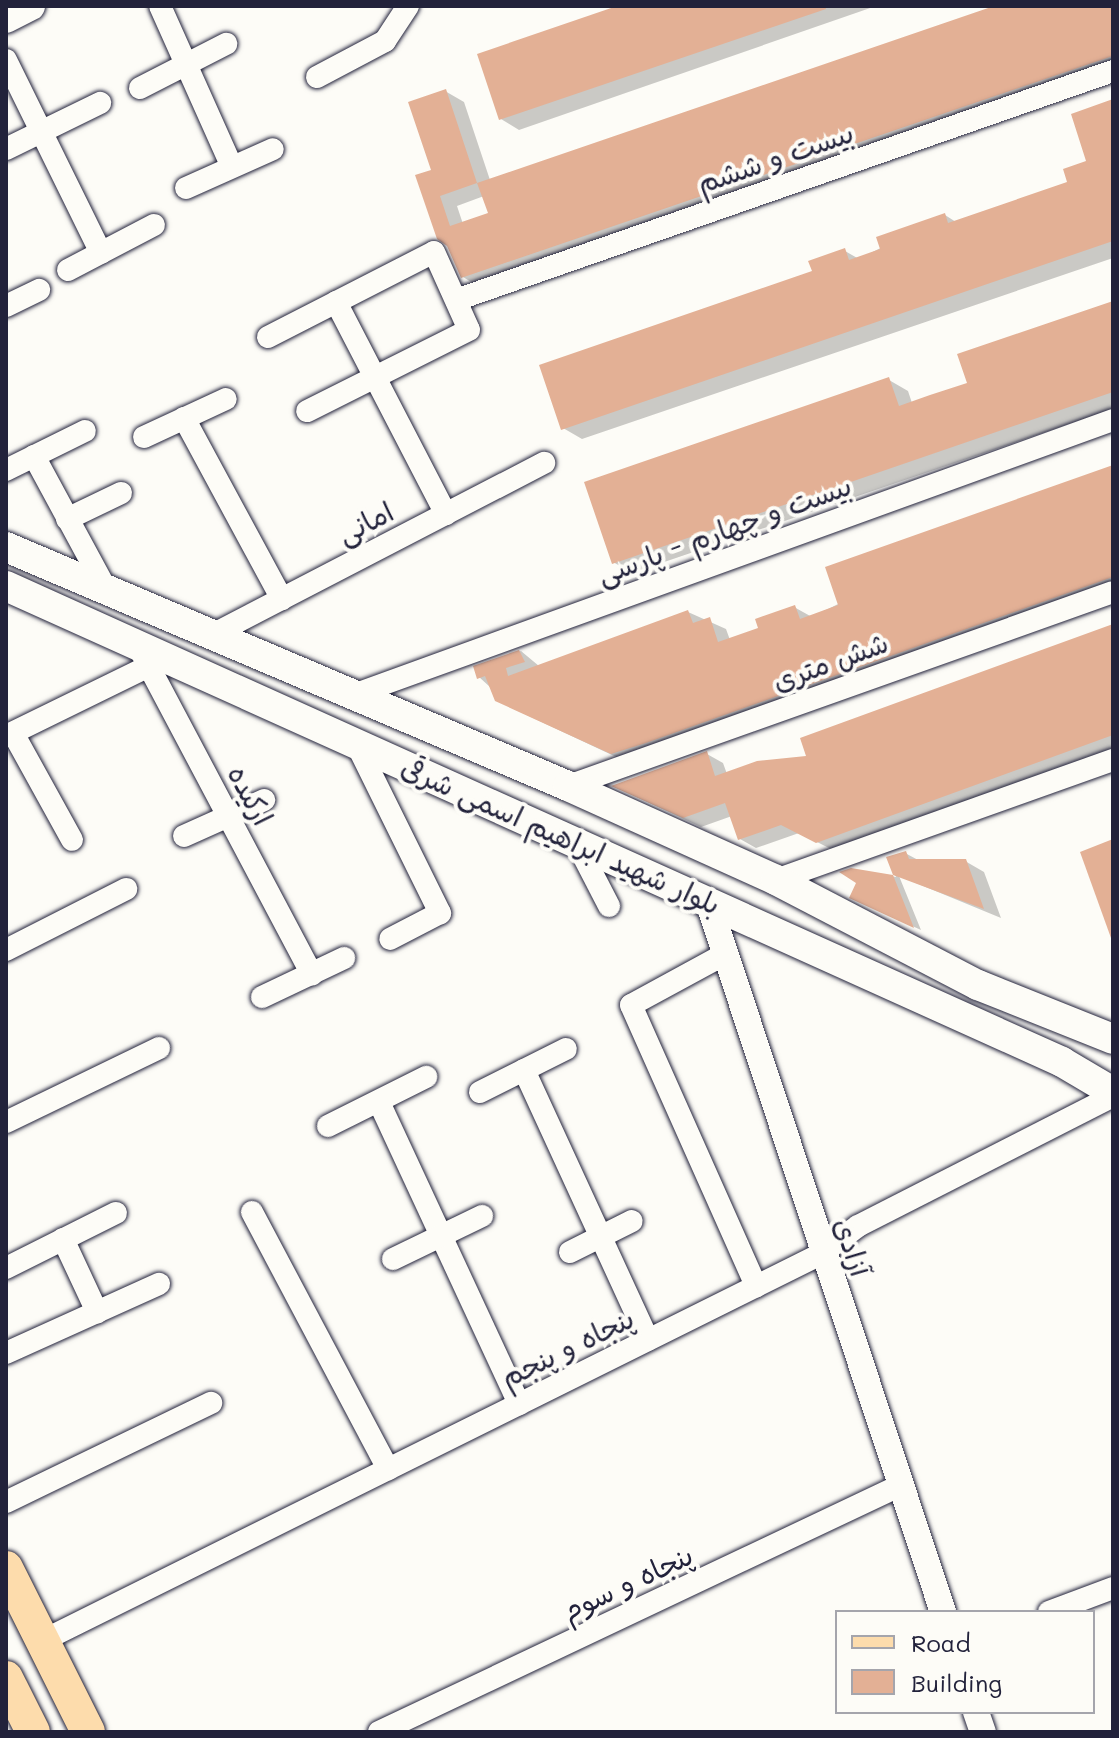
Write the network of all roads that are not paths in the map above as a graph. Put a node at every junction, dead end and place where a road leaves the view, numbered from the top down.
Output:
1 (30, 6) edge
2 (160, 6) edge
3 (408, 6) edge
4 (6, 18) edge
5 (226, 44) dead end
6 (6, 60) edge
7 (186, 64) junction
8 (1113, 71) edge
9 (317, 77) dead end
10 (140, 88) dead end
11 (100, 103) dead end
12 (42, 132) junction
13 (6, 149) edge
14 (273, 149) dead end
15 (232, 167) junction
16 (186, 188) dead end
17 (154, 225) dead end
18 (101, 253) junction
19 (68, 270) dead end
20 (39, 290) dead end
21 (456, 300) junction
22 (336, 302) junction
23 (6, 306) edge
24 (268, 337) dead end
25 (373, 377) junction
26 (226, 399) dead end
27 (307, 411) dead end
28 (184, 418) junction
29 (1113, 420) edge
30 (85, 431) dead end
31 (144, 437) dead end
32 (34, 456) junction
33 (544, 463) dead end
34 (6, 470) edge
35 (121, 493) dead end
36 (446, 514) junction
37 (67, 519) junction
38 (6, 547) edge
39 (6, 586) edge
40 (1113, 592) edge
41 (108, 593) junction
42 (282, 599) junction
43 (214, 634) junction
44 (143, 655) junction
45 (356, 694) junction
46 (10, 734) edge
47 (356, 743) junction
48 (1113, 760) edge
49 (568, 786) junction
50 (264, 800) dead end
51 (228, 816) junction
52 (184, 836) dead end
53 (72, 840) dead end
54 (576, 842) junction
55 (776, 880) junction
56 (126, 889) dead end
57 (708, 901) junction
58 (609, 906) dead end
59 (390, 939) dead end
60 (6, 950) edge
61 (725, 954) junction
62 (344, 958) dead end
63 (312, 974) junction
64 (262, 997) dead end
65 (1113, 1039) edge
66 (159, 1048) dead end
67 (566, 1049) dead end
68 (524, 1070) junction
69 (426, 1077) dead end
70 (480, 1092) dead end
71 (1113, 1094) edge
72 (379, 1102) junction
73 (6, 1122) edge
74 (328, 1126) dead end
75 (252, 1212) dead end
76 (116, 1213) dead end
77 (482, 1216) dead end
78 (632, 1221) dead end
79 (441, 1235) junction
80 (601, 1237) junction
81 (63, 1239) junction
82 (570, 1252) dead end
83 (821, 1254) junction
84 (393, 1259) dead end
85 (6, 1268) edge
86 (159, 1284) dead end
87 (756, 1286) junction
88 (97, 1312) junction
89 (648, 1340) junction
90 (6, 1353) edge
91 (211, 1403) dead end
92 (519, 1404) junction
93 (388, 1469) junction
94 (901, 1485) junction
95 (6, 1502) edge
96 (6, 1568) edge
97 (1113, 1588) edge
98 (942, 1610) edge
99 (1054, 1610) edge
100 (42, 1641) junction
101 (6, 1678) edge
102 (33, 1732) edge
103 (88, 1732) edge
104 (379, 1732) edge

1 - 4 main road
2 - 7 street
3 - 9 street
5 - 7 street
6 - 12 street
7 - 10 street
7 - 15 street
8 - 21 street, بیست و ششم
11 - 12 street
12 - 13 street
12 - 18 street
14 - 15 street
15 - 16 street
17 - 18 street
18 - 19 street
20 - 23 street
21 - 22 street
21 - 25 street
22 - 24 street
22 - 25 street
25 - 27 street
25 - 36 street
26 - 28 street
28 - 31 street
28 - 42 street
29 - 45 street, بیست و چهارم - پارسی
30 - 32 street
32 - 34 street
32 - 37 street
33 - 36 street, امانی
35 - 37 street
36 - 42 street, امانی
37 - 41 street
38 - 41 main road, بلوار شهید ابراهیم اسمی شرقی
39 - 44 main road, بلوار شهید ابراهیم اسمی شرقی
40 - 49 street, شش متری
41 - 43 main road, بلوار شهید ابراهیم اسمی شرقی
42 - 43 street, امانی
43 - 45 main road, بلوار شهید ابراهیم اسمی شرقی
44 - 46 street
44 - 47 main road, بلوار شهید ابراهیم اسمی شرقی
44 - 51 street, ارکیده
45 - 49 main road, بلوار شهید ابراهیم اسمی شرقی
46 - 53 street
47 - 54 main road, بلوار شهید ابراهیم اسمی شرقی
47 - 59 street
48 - 55 street
49 - 55 main road, بلوار شهید ابراهیم اسمی شرقی
50 - 51 street
51 - 52 street
51 - 63 street, ارکیده
54 - 57 main road, بلوار شهید ابراهیم اسمی شرقی
54 - 58 street
55 - 65 main road, بلوار شهید ابراهیم اسمی شرقی
56 - 60 street
57 - 61 street, آزادی
57 - 71 main road, بلوار شهید ابراهیم اسمی شرقی
61 - 83 street, آزادی
61 - 87 street
62 - 63 street
63 - 64 street
66 - 73 street
67 - 68 street
68 - 70 street
68 - 80 street
69 - 72 street
71 - 83 street, پنجاه و پنجم
72 - 74 street
72 - 79 street
75 - 93 street
76 - 81 street
77 - 79 street
78 - 80 street
79 - 84 street
79 - 92 street
80 - 82 street
80 - 89 street
81 - 85 street
81 - 88 street
83 - 87 street, پنجاه و پنجم
83 - 94 street, آزادی
86 - 88 street
87 - 89 street, پنجاه و پنجم
88 - 90 street
89 - 92 street, پنجاه و پنجم
91 - 95 street
92 - 93 street, پنجاه و پنجم
93 - 100 street, پنجاه و پنجم
94 - 98 street, آزادی
94 - 104 street, پنجاه و سوم
96 - 100 main road
97 - 99 street
100 - 103 main road
101 - 102 main road

